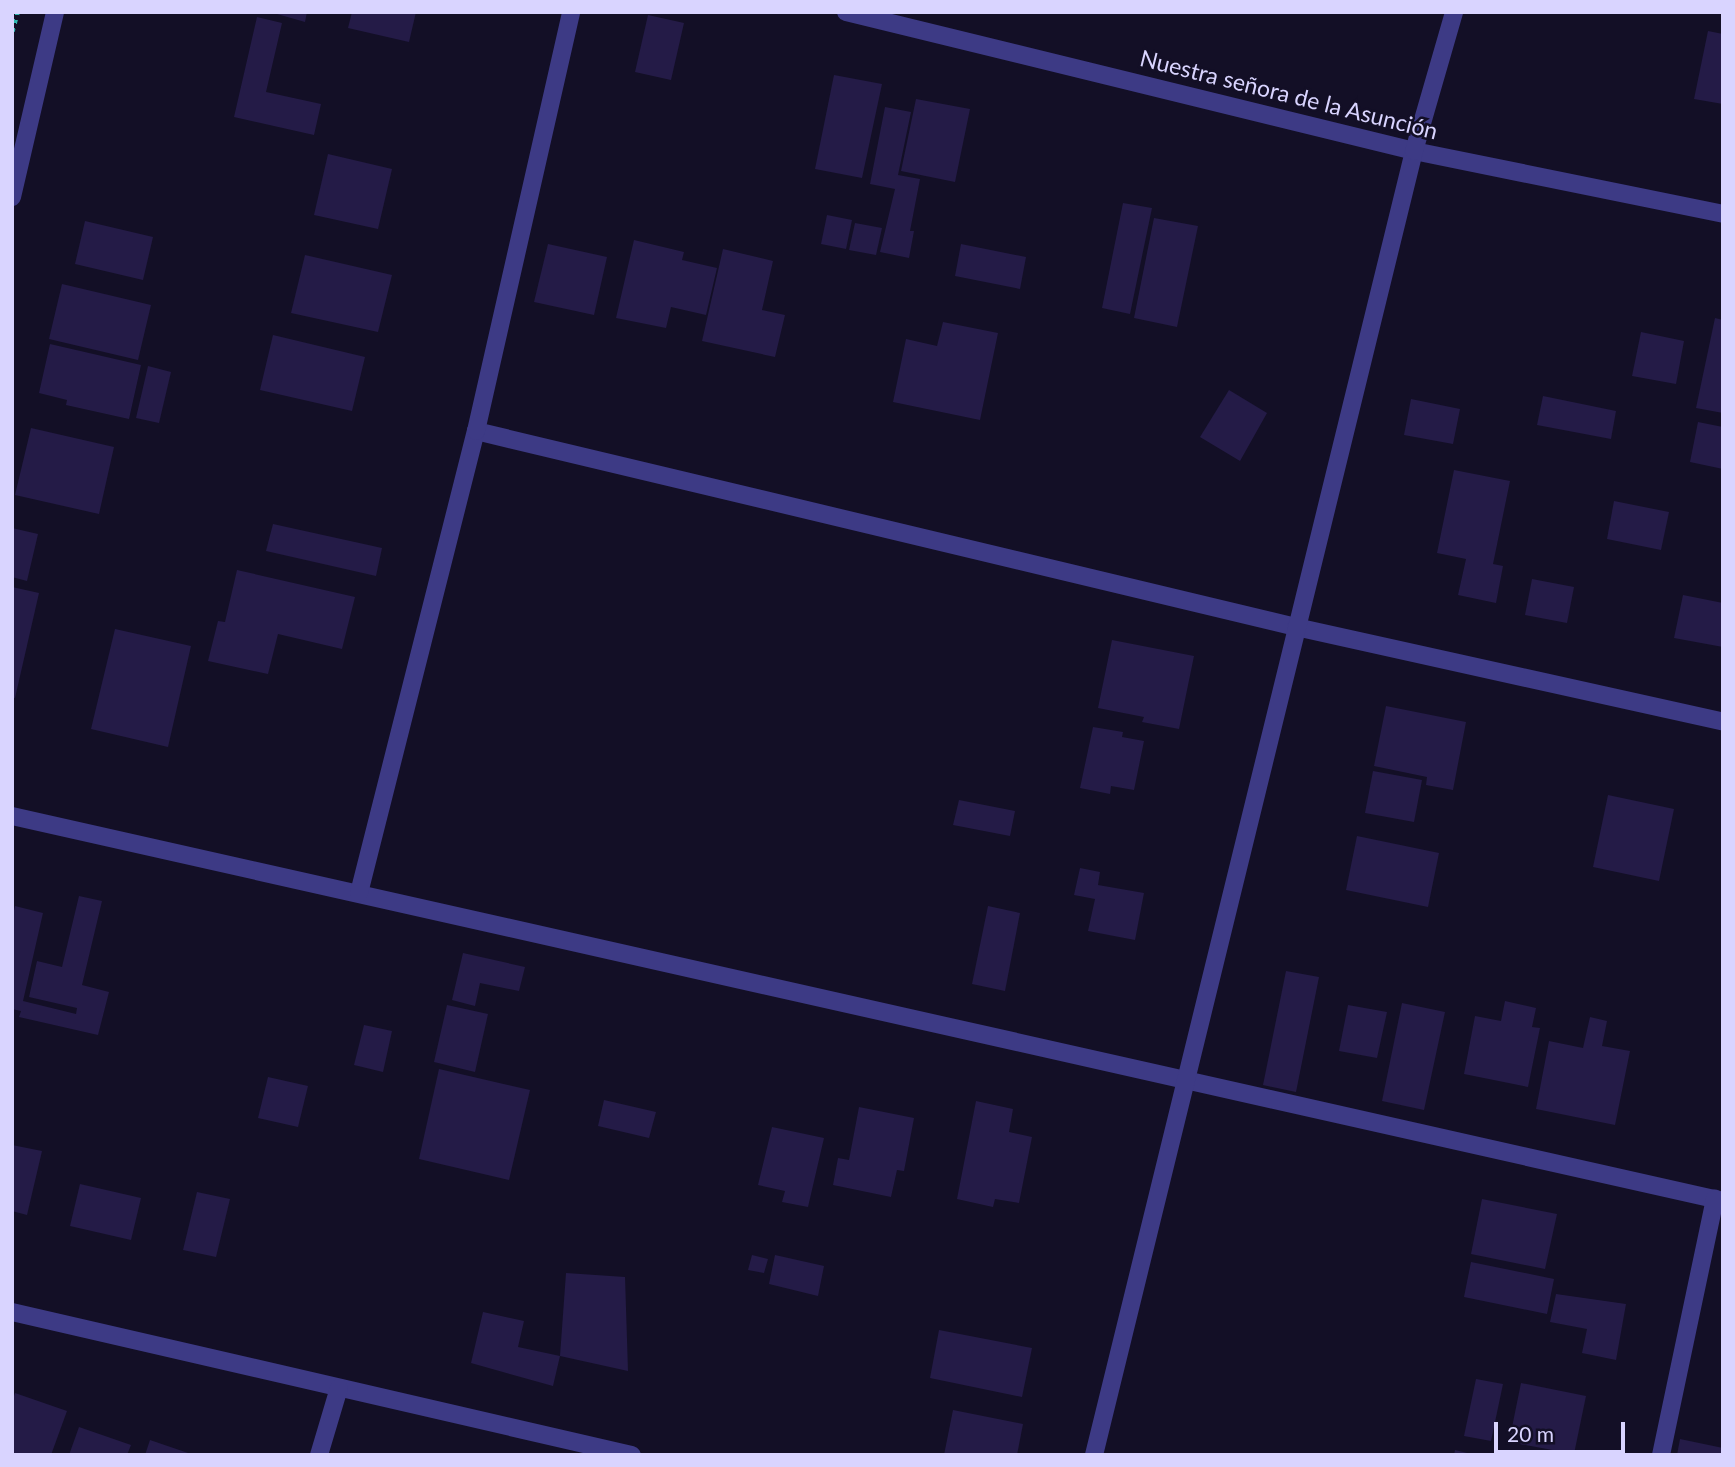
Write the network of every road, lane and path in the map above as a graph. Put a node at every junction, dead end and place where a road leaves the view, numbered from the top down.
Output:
1 (17, 12) edge
2 (55, 12) edge
3 (571, 12) edge
4 (846, 12) edge
5 (1454, 12) edge
6 (12, 31) edge
7 (1414, 151) junction
8 (12, 197) edge
9 (1723, 214) edge
10 (476, 431) junction
11 (1296, 626) junction
12 (1723, 722) edge
13 (12, 816) edge
14 (359, 893) junction
15 (1184, 1081) junction
16 (1719, 1200) edge
17 (12, 1312) edge
18 (339, 1388) junction
19 (319, 1455) edge
20 (632, 1455) edge
21 (1094, 1455) edge
22 (1661, 1455) edge

1 - 6 path
2 - 8 street
3 - 10 street
4 - 7 street, Nuestra señora de la Asunción
5 - 7 street
7 - 9 street, Nuestra señora de la Asunción
7 - 11 street
10 - 11 street
10 - 14 street
11 - 12 street
11 - 15 street
13 - 14 street
14 - 15 street
15 - 16 street
15 - 21 street
16 - 22 street
17 - 18 street
18 - 19 street
18 - 20 street

